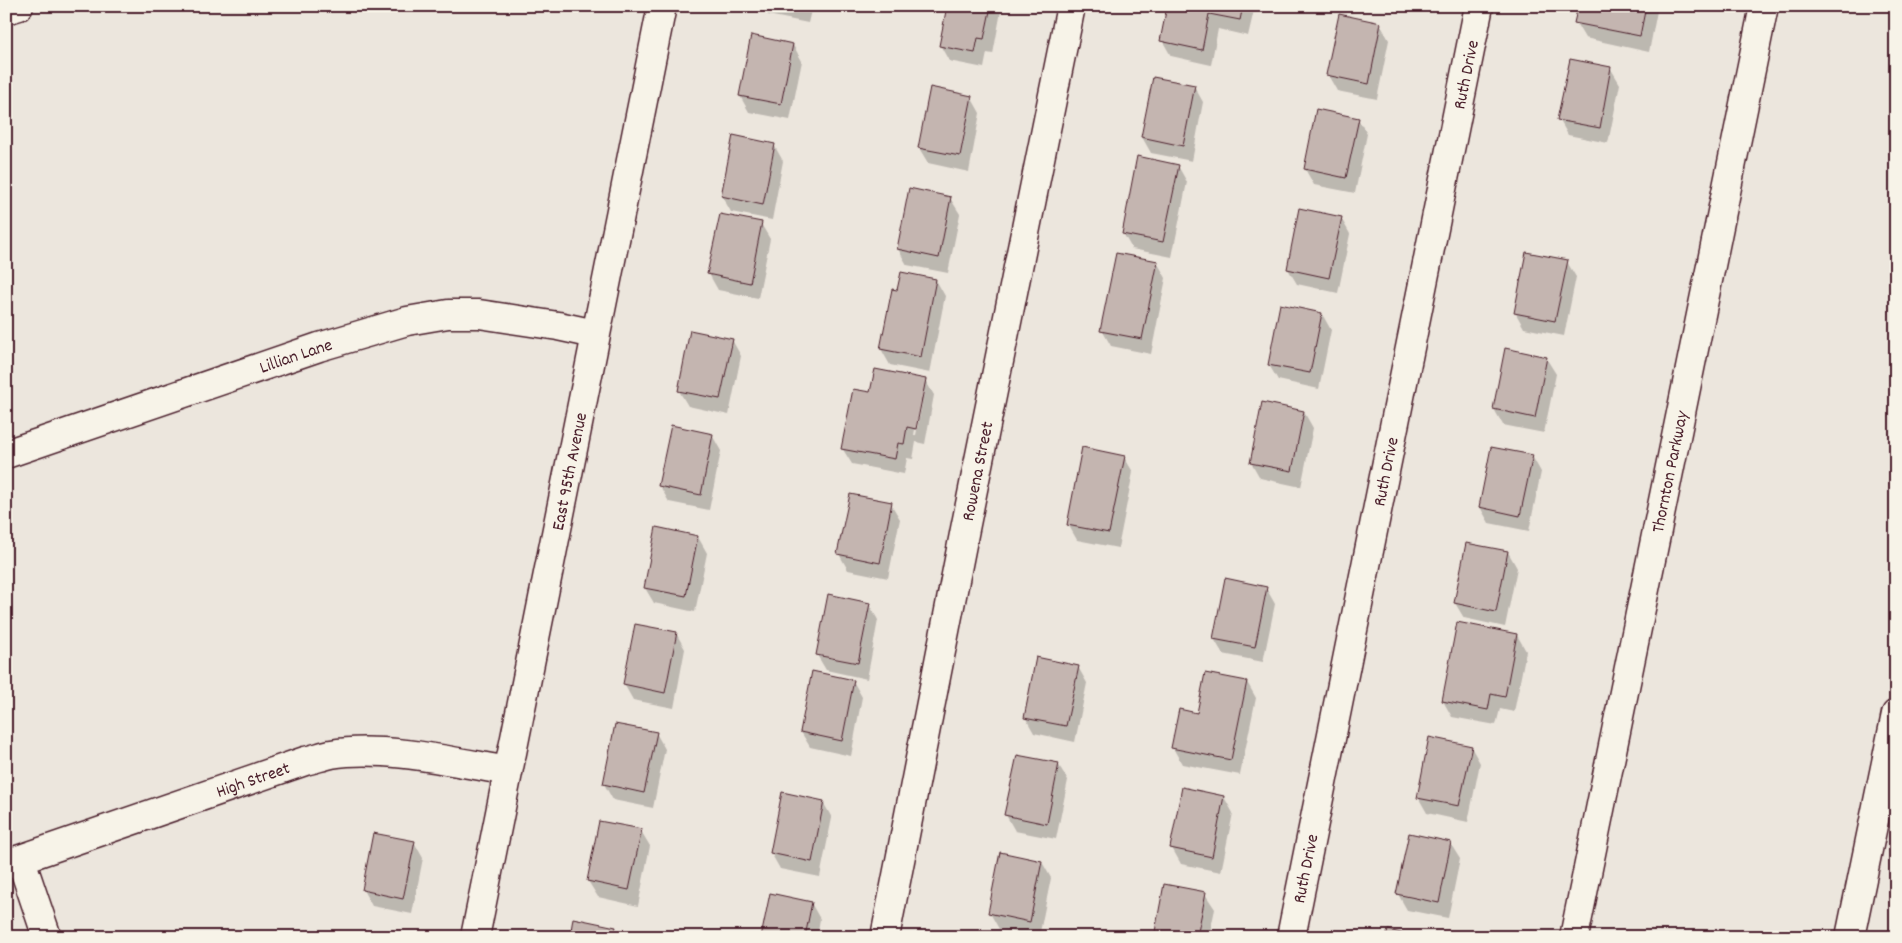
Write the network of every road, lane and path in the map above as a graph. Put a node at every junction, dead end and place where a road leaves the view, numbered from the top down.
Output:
1 (18, 6) edge
2 (662, 6) edge
3 (1071, 6) edge
4 (1479, 6) edge
5 (1764, 6) edge
6 (6, 10) edge
7 (595, 334) junction
8 (6, 454) edge
9 (1896, 714) edge
10 (1892, 752) edge
11 (508, 771) junction
12 (14, 862) edge
13 (47, 937) edge
14 (475, 937) edge
15 (885, 937) edge
16 (1290, 937) edge
17 (1574, 937) edge
18 (1850, 937) edge

1 - 6 street
2 - 7 street, East 95th Avenue
3 - 15 street, Rowena Street
4 - 16 street, Ruth Drive
5 - 17 street, Thornton Parkway
7 - 8 street, Lillian Lane
7 - 11 street, East 95th Avenue
9 - 10 street
10 - 18 street
11 - 12 street, High Street
11 - 14 street, East 95th Avenue
12 - 13 street

